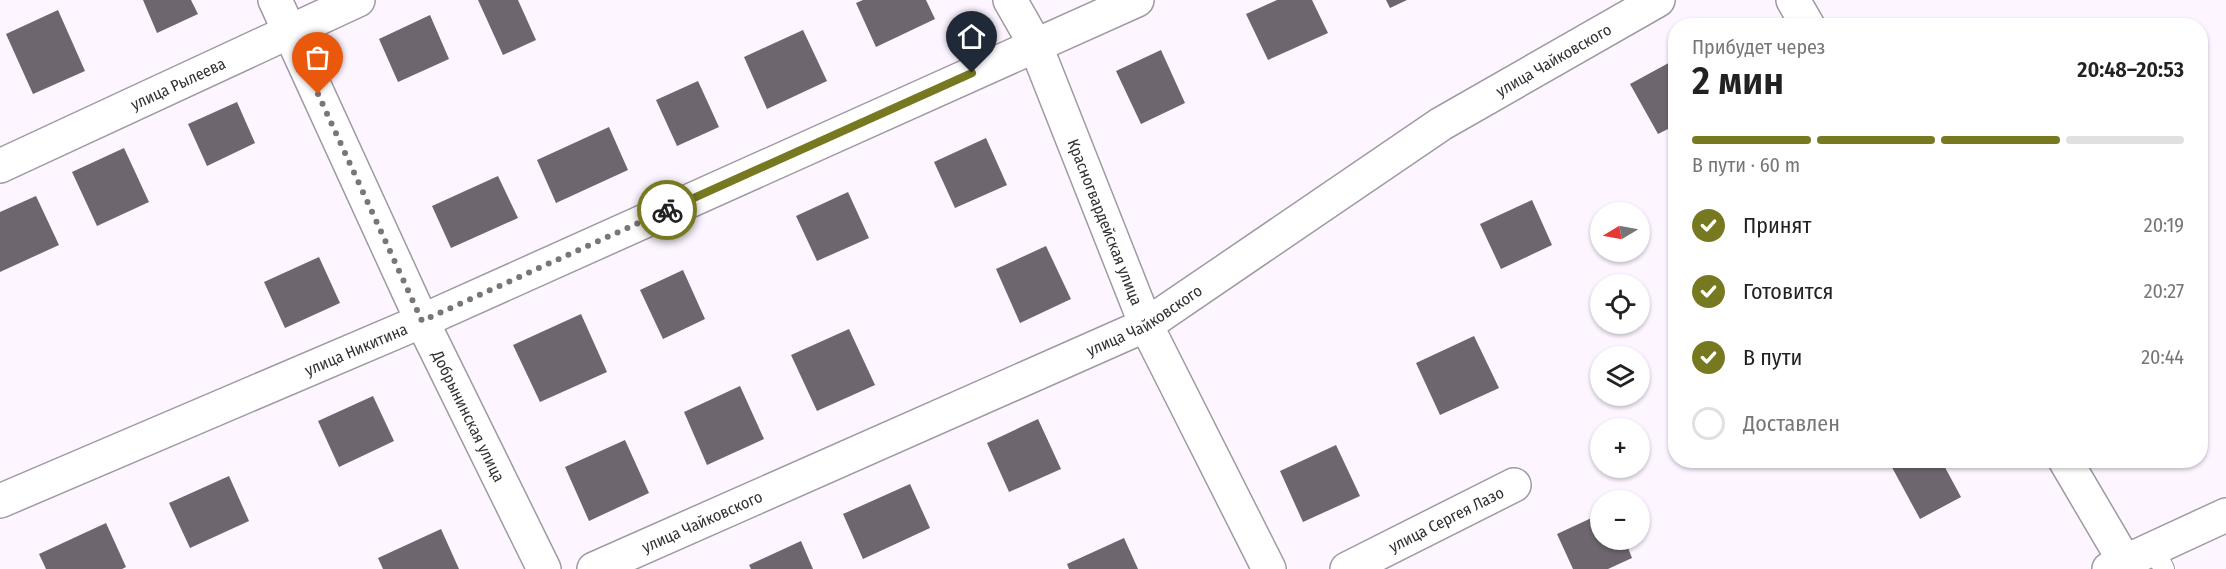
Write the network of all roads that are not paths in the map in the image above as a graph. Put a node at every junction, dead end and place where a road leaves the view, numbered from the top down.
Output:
1 (275, 0) edge
2 (358, 0) edge
3 (1010, 0) edge
4 (1137, 0) edge
5 (1658, 0) edge
6 (1793, 0) edge
7 (1803, 18) edge
8 (290, 32) junction
9 (1035, 44) junction
10 (0, 166) edge
11 (422, 321) junction
12 (1146, 325) junction
13 (2071, 468) edge
14 (1514, 485) dead end
15 (0, 501) edge
16 (2226, 515) edge
17 (2138, 562) edge
18 (544, 569) edge
19 (594, 569) edge
20 (1269, 569) edge
21 (1347, 569) edge

1 - 8 street, Добрынинская улица
2 - 8 street, улица Рылеева
3 - 9 street, Красногвардейская улица
4 - 9 street, улица Никитина
5 - 12 street, улица Чайковского
6 - 7 street
8 - 10 street, улица Рылеева
8 - 11 street, Добрынинская улица
9 - 11 street, улица Никитина
9 - 12 street, Красногвардейская улица
11 - 15 street, улица Никитина
11 - 18 street, Добрынинская улица
12 - 19 street, улица Чайковского
12 - 20 street, Красногвардейская улица
13 - 17 street
14 - 21 street, улица Сергея Лазо
16 - 17 street

